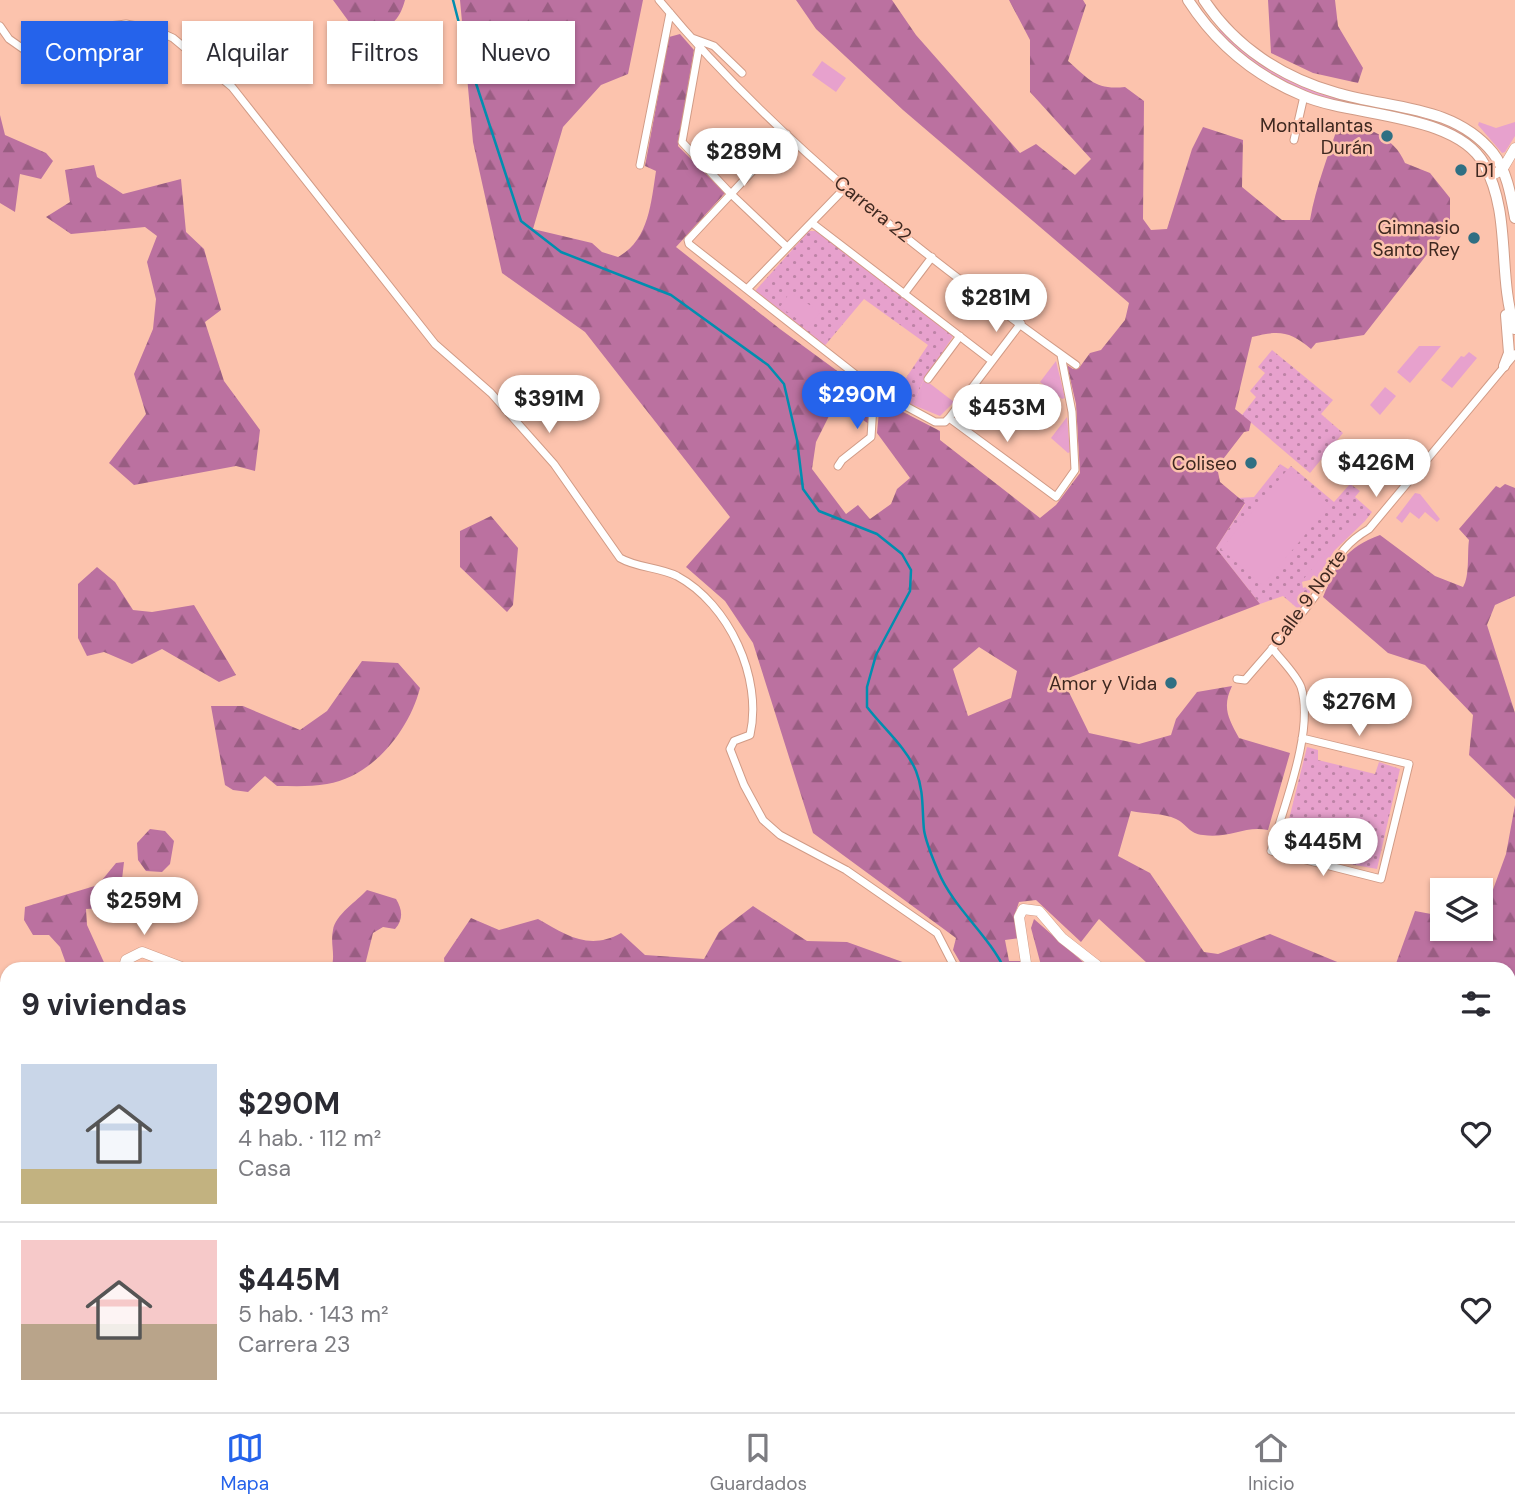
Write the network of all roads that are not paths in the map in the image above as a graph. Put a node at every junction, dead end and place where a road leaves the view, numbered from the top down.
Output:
1 (659, 0) edge
2 (1188, 0) edge
3 (1204, 0) edge
4 (670, 13) junction
5 (0, 26) edge
6 (691, 37) junction
7 (699, 47) junction
8 (742, 73) dead end
9 (1304, 96) junction
10 (788, 134) junction
11 (1294, 140) dead end
12 (1515, 148) edge
13 (640, 165) dead end
14 (1502, 170) junction
15 (1490, 176) junction
16 (844, 189) junction
17 (730, 193) junction
18 (1515, 218) edge
19 (812, 223) junction
20 (787, 247) junction
21 (932, 257) junction
22 (747, 289) junction
23 (904, 294) junction
24 (1507, 301) junction
25 (1021, 323) junction
26 (1515, 329) edge
27 (960, 336) junction
28 (1515, 354) edge
29 (1061, 355) junction
30 (992, 361) junction
31 (1076, 365) dead end
32 (1504, 366) junction
33 (928, 379) dead end
34 (874, 389) junction
35 (949, 418) junction
36 (838, 466) dead end
37 (1272, 648) junction
38 (1237, 679) dead end
39 (1302, 738) junction
40 (125, 962) edge
41 (168, 962) edge
42 (952, 962) edge
43 (1026, 962) edge
44 (1093, 962) edge

1 - 4 street, Carrera 22
2 - 9 main road
3 - 14 main road
4 - 6 street, Carrera 22
4 - 13 street
5 - 42 street
6 - 7 street, Carrera 22
6 - 8 street
7 - 10 street, Carrera 22
7 - 17 street
9 - 11 street
9 - 15 main road
10 - 16 street, Carrera 22
10 - 17 street
12 - 14 street
14 - 15 street
14 - 18 main road
15 - 24 main road
16 - 19 street
16 - 21 street, Carrera 22
17 - 20 street
17 - 22 street
19 - 20 street
19 - 23 street
20 - 22 street
21 - 23 street
21 - 25 street, Carrera 22
22 - 34 street
23 - 27 street
24 - 26 main road
24 - 32 main road
25 - 29 street, Carrera 22
25 - 30 street
27 - 30 street
27 - 33 street
28 - 32 street, Calle 9 Norte
29 - 31 street, Carrera 22
29 - 35 street
30 - 35 street
32 - 37 street, Calle 9 Norte
34 - 35 street
34 - 36 street
37 - 38 street, Calle 9 Norte
37 - 39 street
39 - 39 street
40 - 41 street
43 - 44 street

